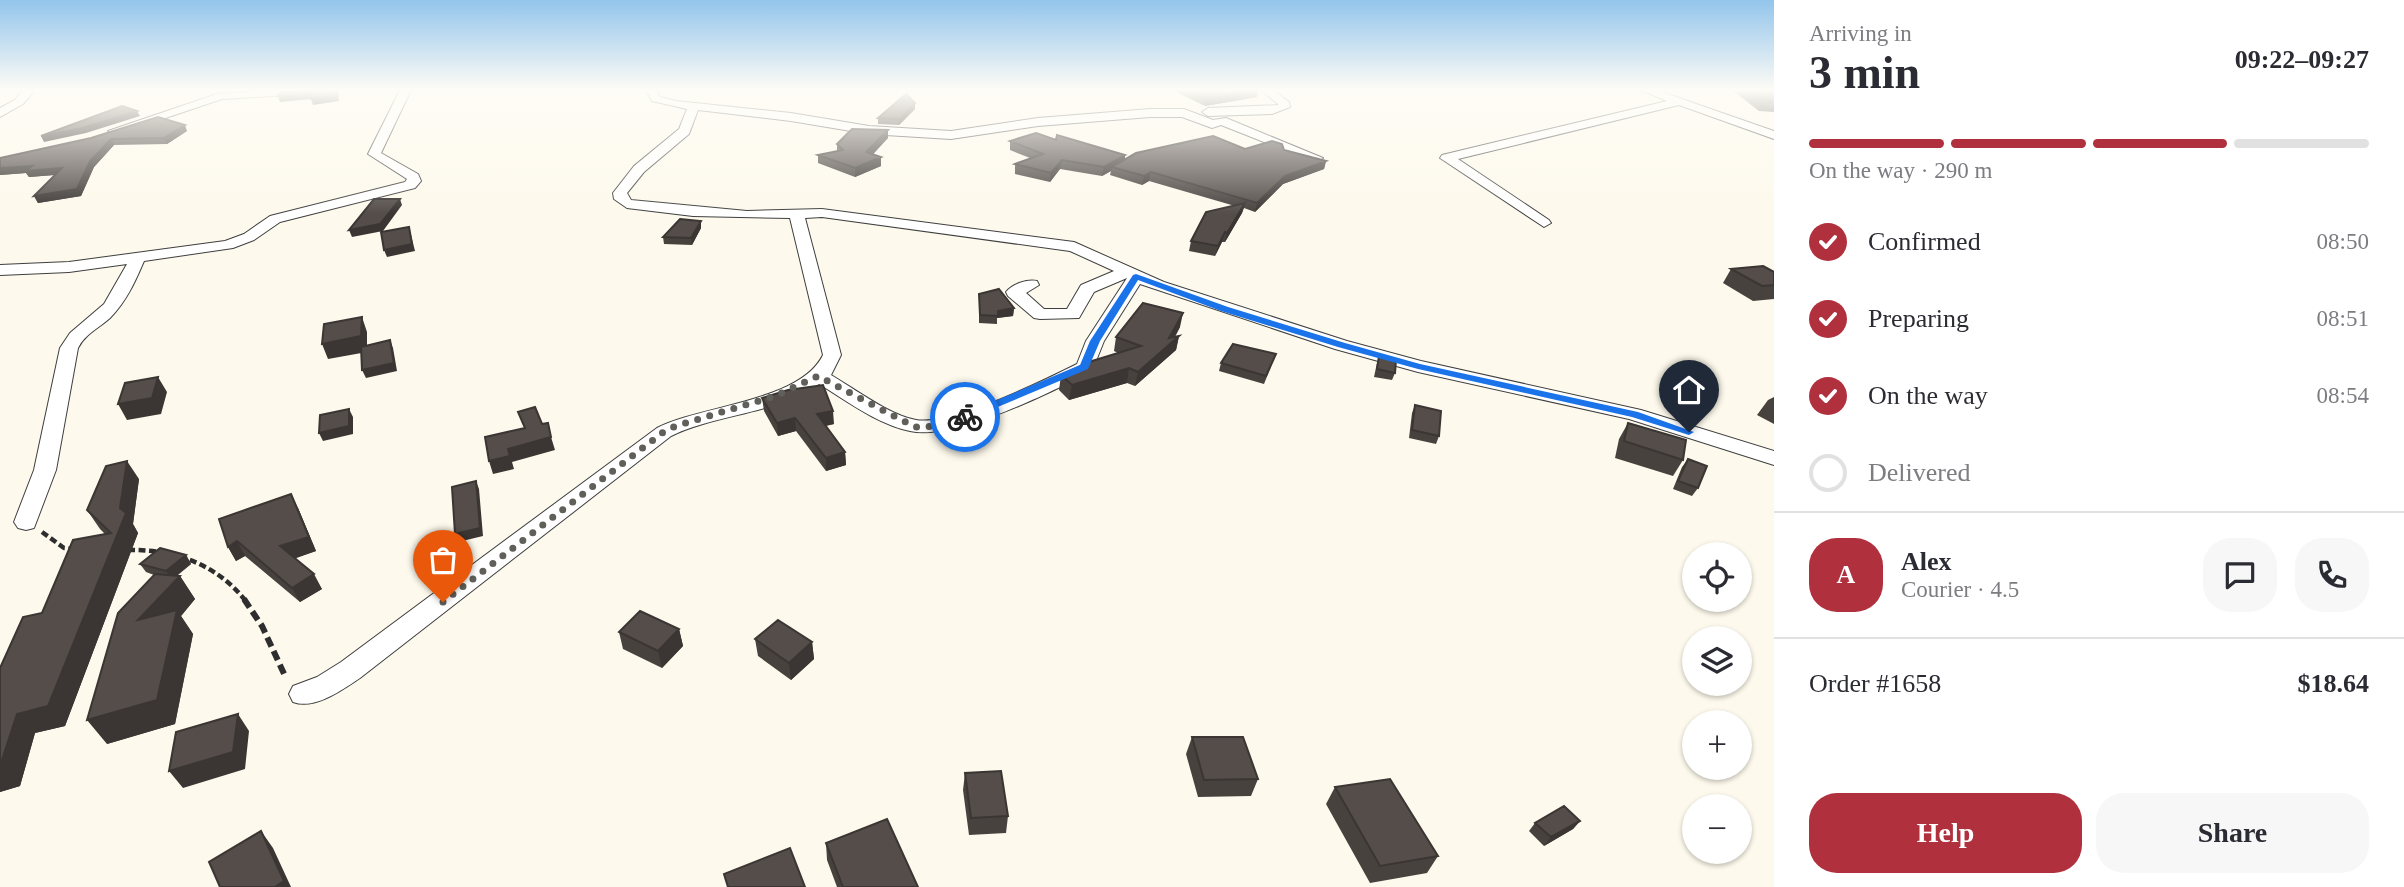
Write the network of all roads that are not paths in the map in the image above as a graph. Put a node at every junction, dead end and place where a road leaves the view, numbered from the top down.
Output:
1 (111, 131) edge
2 (385, 131) edge
3 (685, 131) edge
4 (892, 131) edge
5 (975, 131) edge
6 (1249, 131) edge
7 (1557, 131) edge
8 (99, 136) edge
9 (1288, 153) edge
10 (796, 212) junction
11 (1544, 223) dead end
12 (137, 259) junction
13 (0, 270) edge
14 (1131, 274) junction
15 (1031, 285) dead end
16 (818, 376) junction
17 (1774, 458) edge
18 (26, 522) road end
19 (303, 694) road end

1 - 8 street
2 - 12 street
3 - 10 street
4 - 5 street
6 - 9 street
7 - 11 street
10 - 14 street
10 - 16 street
12 - 13 street
12 - 18 street
14 - 15 street
14 - 16 street
14 - 17 street
16 - 19 street

